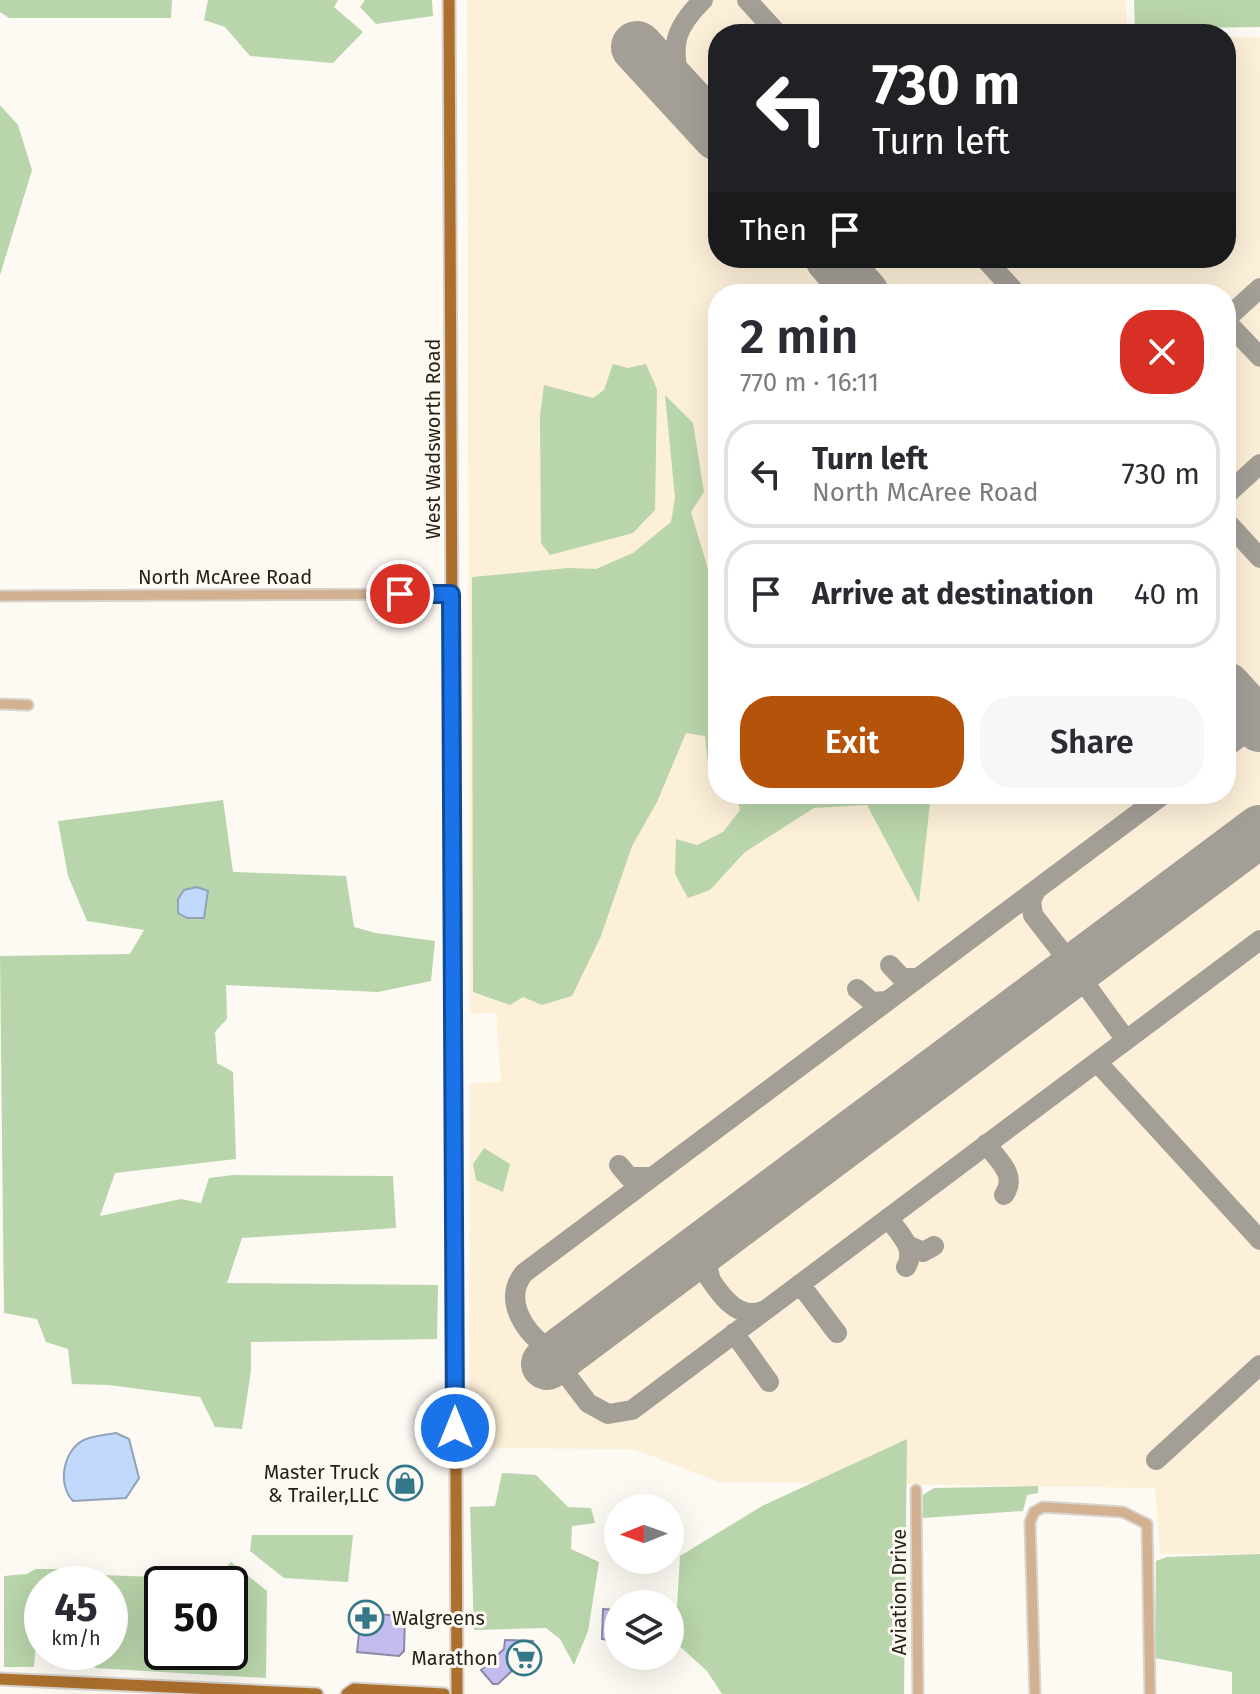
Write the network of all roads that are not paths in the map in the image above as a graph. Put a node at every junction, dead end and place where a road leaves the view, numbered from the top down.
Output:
1 (449, 0) edge
2 (451, 594) junction
3 (0, 596) edge
4 (0, 704) edge
5 (28, 705) dead end
6 (916, 1490) dead end
7 (0, 1679) edge
8 (317, 1694) edge
9 (347, 1694) edge
10 (444, 1694) edge
11 (457, 1694) edge
12 (918, 1694) edge
13 (1035, 1694) edge
14 (1150, 1694) edge

1 - 2 main road, West Wadsworth Road
2 - 3 street, North McAree Road
2 - 11 main road, West Wadsworth Road
4 - 5 street
6 - 12 street, Aviation Drive
7 - 8 main road
9 - 10 main road
13 - 14 street

